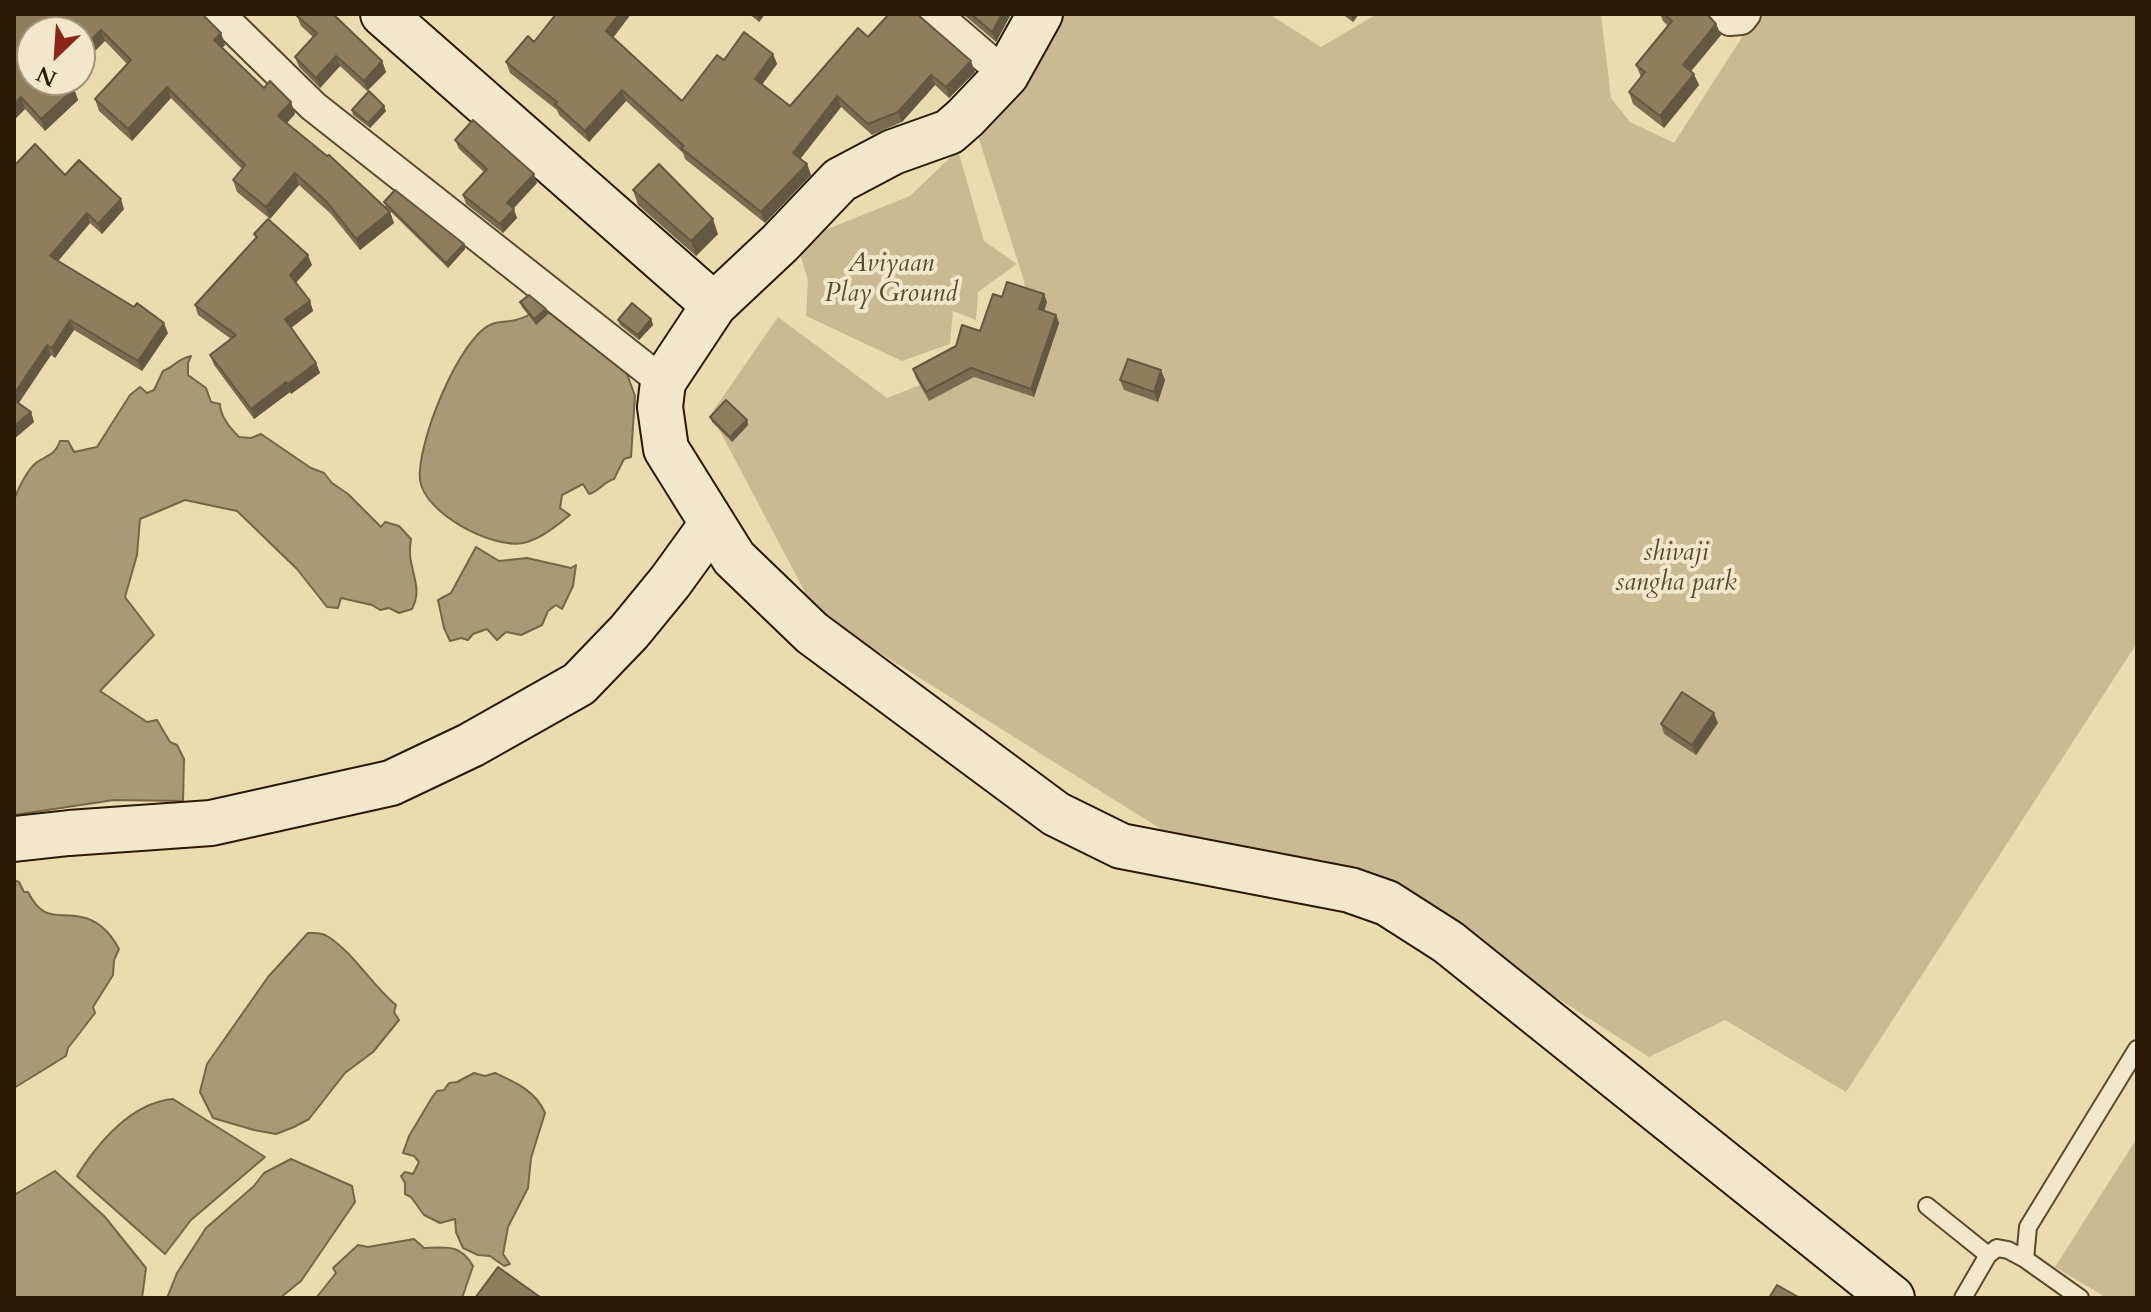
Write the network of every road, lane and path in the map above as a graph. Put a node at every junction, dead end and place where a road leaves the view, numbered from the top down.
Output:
1 (219, 14) edge
2 (383, 14) edge
3 (935, 14) edge
4 (1040, 14) edge
5 (1723, 14) edge
6 (1745, 14) edge
7 (1006, 75) junction
8 (714, 305) junction
9 (663, 382) junction
10 (712, 524) junction
11 (14, 839) edge
12 (2137, 1049) edge
13 (1927, 1206) dead end
14 (1988, 1255) junction
15 (2025, 1259) junction
16 (1873, 1292) edge
17 (1963, 1298) edge
18 (2080, 1298) edge

1 - 9 street
2 - 8 street
3 - 7 street
4 - 7 street
5 - 6 street
7 - 8 street
8 - 9 street
9 - 10 street
10 - 11 street
10 - 16 street
12 - 15 lane
13 - 14 lane
14 - 15 lane
14 - 17 lane
15 - 18 lane

